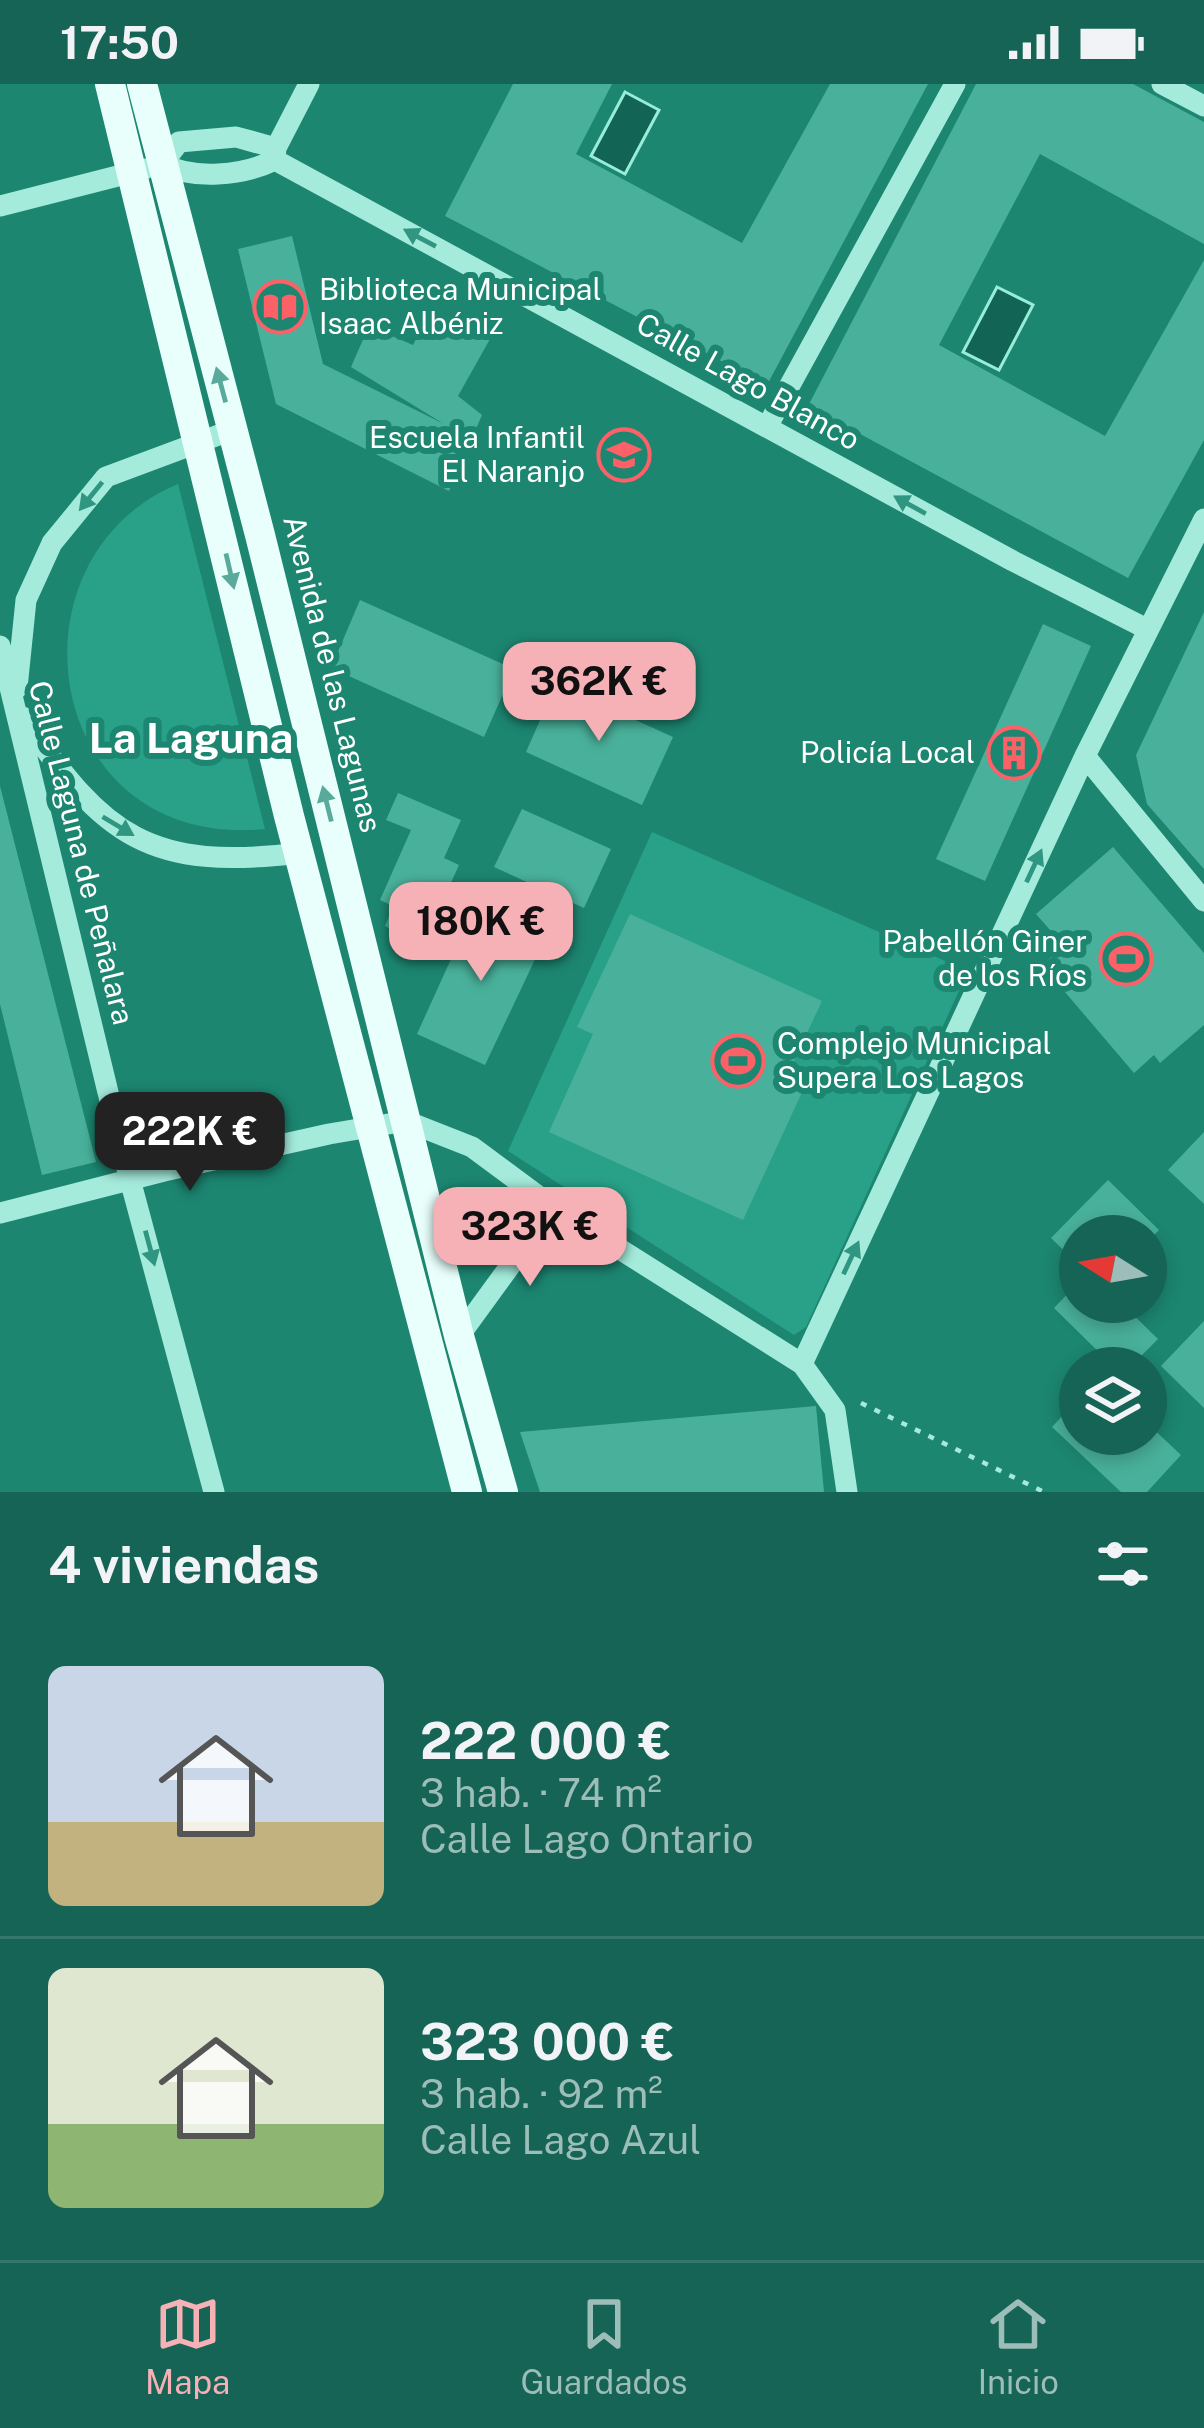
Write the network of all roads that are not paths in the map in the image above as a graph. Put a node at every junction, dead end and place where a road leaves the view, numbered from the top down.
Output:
1 (110, 84) edge
2 (142, 84) edge
3 (309, 84) edge
4 (955, 84) edge
5 (1162, 84) edge
6 (1204, 106) edge
7 (276, 154) junction
8 (161, 164) junction
9 (130, 172) junction
10 (0, 206) edge
11 (767, 427) junction
12 (232, 430) junction
13 (197, 440) junction
14 (1204, 519) edge
15 (1147, 629) junction
16 (0, 646) edge
17 (8, 709) edge
18 (1085, 756) junction
19 (300, 853) junction
20 (1204, 901) edge
21 (406, 1121) junction
22 (370, 1126) junction
23 (132, 1180) junction
24 (553, 1208) junction
25 (0, 1213) edge
26 (459, 1336) junction
27 (802, 1364) junction
28 (214, 1492) edge
29 (467, 1492) edge
30 (503, 1492) edge
31 (847, 1492) edge

1 - 9 main road
2 - 8 main road, Avenida de las Lagunas
3 - 7 street
4 - 11 street
5 - 6 street
7 - 8 street
7 - 8 street, Calle Lago Blanco
11 -> 7 street, Calle Lago Blanco
8 - 9 street
12 -> 8 main road, Avenida de las Lagunas
9 - 10 street
9 - 13 main road
15 -> 11 street, Calle Lago Blanco
12 - 13 street
21 -> 12 main road, Avenida de las Lagunas
13 -> 17 street
13 -> 19 main road
14 - 15 street
15 - 18 street
16 - 17 street, Calle Laguna de Peñalara
17 -> 19 street
17 - 23 street, Calle Laguna de Peñalara
18 - 20 street
27 -> 18 street
19 - 22 main road
21 - 22 street
21 - 24 street
21 - 26 main road, Avenida de las Lagunas
22 - 23 street
22 - 29 main road
23 - 25 street
23 -> 28 street, Calle Laguna de Peñalara
24 - 26 street
24 - 27 street
26 - 30 main road, Avenida de las Lagunas
27 - 31 street

